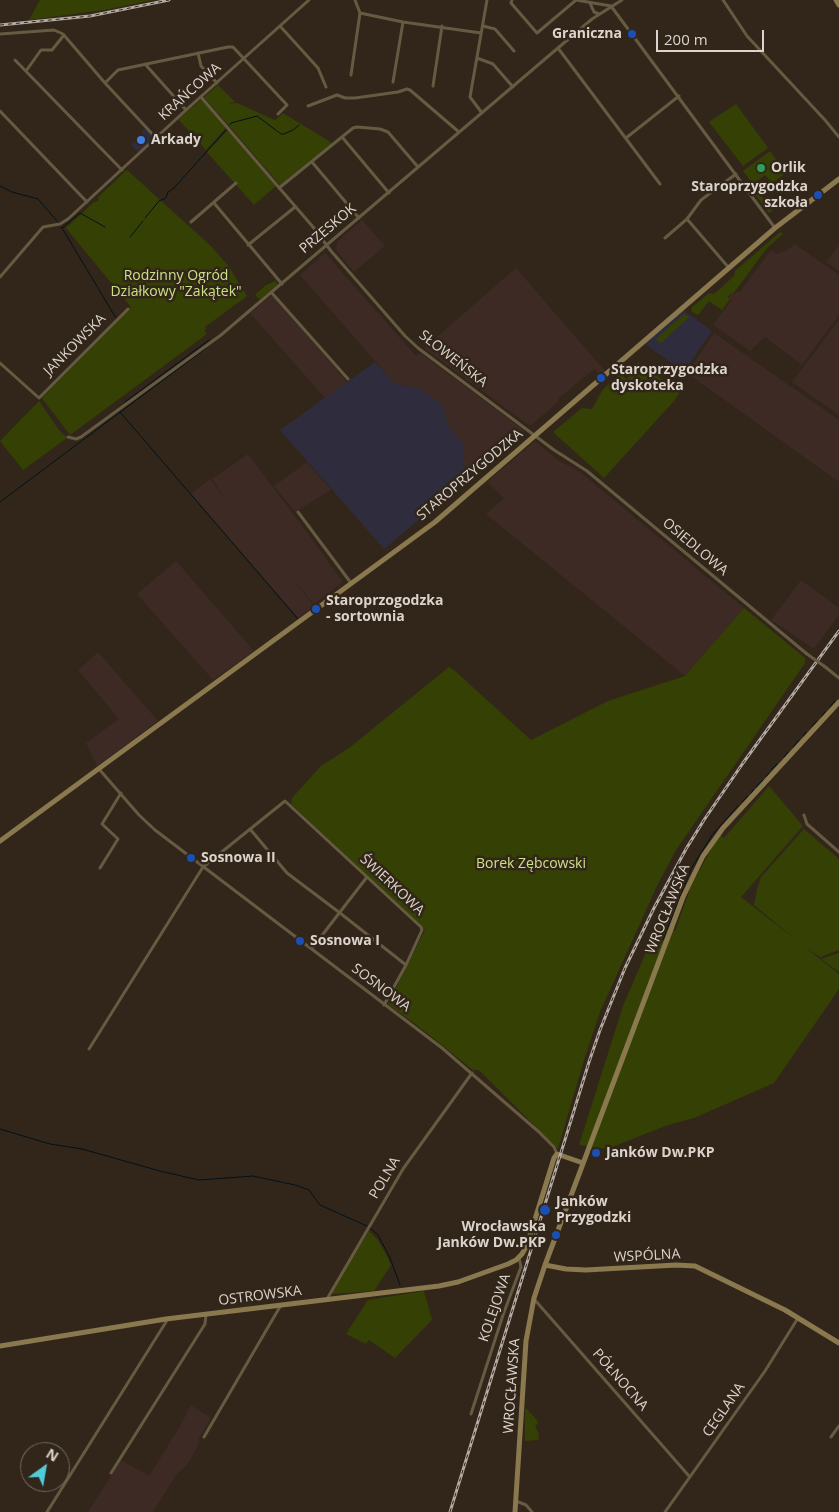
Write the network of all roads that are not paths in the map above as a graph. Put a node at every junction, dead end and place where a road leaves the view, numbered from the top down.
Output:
1 (309, 0) edge
2 (355, 0) edge
3 (487, 0) edge
4 (512, 0) edge
5 (576, 0) edge
6 (622, 0) edge
7 (723, 0) edge
8 (836, 0) edge
9 (590, 3) junction
10 (599, 4) junction
11 (839, 5) edge
12 (611, 6) junction
13 (593, 10) junction
14 (601, 13) junction
15 (360, 14) junction
16 (592, 19) junction
17 (403, 22) junction
18 (280, 26) junction
19 (442, 26) junction
20 (482, 26) junction
21 (481, 33) junction
22 (0, 34) edge
23 (64, 35) junction
24 (558, 48) junction
25 (514, 51) dead end
26 (198, 53) junction
27 (244, 58) junction
28 (477, 58) junction
29 (15, 60) dead end
30 (145, 64) junction
31 (26, 71) junction
32 (351, 75) dead end
33 (393, 82) dead end
34 (105, 83) junction
35 (217, 83) junction
36 (326, 86) dead end
37 (433, 86) dead end
38 (513, 86) junction
39 (679, 96) junction
40 (201, 97) junction
41 (308, 106) dead end
42 (186, 110) junction
43 (0, 111) edge
44 (482, 113) junction
45 (278, 114) dead end
46 (459, 132) junction
47 (839, 137) edge
48 (156, 138) junction
49 (342, 138) junction
50 (626, 138) junction
51 (312, 162) junction
52 (418, 167) junction
53 (122, 170) junction
54 (736, 174) junction
55 (839, 179) edge
56 (236, 184) dead end
57 (660, 184) dead end
58 (279, 188) junction
59 (389, 193) junction
60 (87, 202) junction
61 (214, 203) junction
62 (295, 207) junction
63 (359, 218) junction
64 (687, 219) junction
65 (191, 222) dead end
66 (775, 228) junction
67 (665, 238) dead end
68 (248, 245) junction
69 (327, 245) junction
70 (729, 268) junction
71 (0, 277) edge
72 (282, 284) junction
73 (271, 292) junction
74 (128, 308) dead end
75 (0, 363) edge
76 (348, 379) dead end
77 (535, 435) junction
78 (68, 437) dead end
79 (298, 512) dead end
80 (351, 583) junction
81 (839, 678) edge
82 (839, 702) edge
83 (99, 768) junction
84 (121, 793) junction
85 (804, 815) dead end
86 (250, 829) junction
87 (0, 841) edge
88 (839, 852) edge
89 (203, 867) junction
90 (100, 868) dead end
91 (367, 877) junction
92 (340, 913) junction
93 (313, 947) dead end
94 (406, 966) junction
95 (384, 1005) junction
96 (89, 1049) dead end
97 (472, 1073) junction
98 (557, 1154) junction
99 (583, 1164) junction
100 (519, 1257) junction
101 (545, 1265) junction
102 (534, 1298) junction
103 (327, 1299) junction
104 (281, 1305) junction
105 (206, 1314) junction
106 (798, 1318) junction
107 (166, 1319) junction
108 (839, 1343) edge
109 (0, 1346) edge
110 (471, 1414) dead end
111 (839, 1426) edge
112 (204, 1437) dead end
113 (832, 1437) dead end
114 (111, 1473) dead end
115 (689, 1476) junction
116 (516, 1501) junction
117 (47, 1512) edge
118 (515, 1512) edge
119 (532, 1512) edge
120 (664, 1512) edge

1 - 18 street, KRAŃCOWA
2 - 15 street
3 - 20 street
4 - 5 street
5 - 9 street
6 - 12 street, PRZESKOK
7 - 47 street
8 - 11 street
9 - 10 street
9 - 13 street
10 - 12 street
10 - 13 street
10 - 14 street
12 - 14 street, PRZESKOK
12 - 39 street
13 - 14 street
13 - 16 street
14 - 16 street, PRZESKOK
15 - 17 street
15 - 32 street
16 - 24 street, PRZESKOK
17 - 19 street
17 - 33 street
18 - 27 street, KRAŃCOWA
18 - 36 street
19 - 21 street
19 - 37 street
20 - 21 street
20 - 25 street
21 - 28 street
22 - 23 street
23 - 31 street
23 - 34 street
24 - 38 street, PRZESKOK
24 - 50 street
26 - 27 street
26 - 30 street
26 - 35 street
27 - 35 street, KRAŃCOWA
27 - 45 street
28 - 38 street
28 - 44 street
29 - 31 street
30 - 34 street
30 - 42 street
31 - 53 street
34 - 48 street
35 - 40 street, KRAŃCOWA
38 - 44 street, PRZESKOK
39 - 50 street
39 - 54 street
40 - 42 street, KRAŃCOWA
40 - 58 street, SŁOWEŃSKA
41 - 46 street
42 - 48 street, KRAŃCOWA
43 - 60 street
44 - 46 street, PRZESKOK
46 - 52 street, PRZESKOK
48 - 53 street, KRAŃCOWA
49 - 51 street
49 - 52 street
49 - 59 street
50 - 57 street
51 - 58 street
51 - 63 street
52 - 59 street, PRZESKOK
53 - 60 street, KRAŃCOWA
54 - 64 street
54 - 66 street
55 - 66 street, STAROPRZYGODZKA
56 - 61 street
58 - 62 street, SŁOWEŃSKA
59 - 63 street, PRZESKOK
60 - 71 street, KRAŃCOWA
61 - 65 street
61 - 68 street
62 - 68 street
62 - 69 street, SŁOWEŃSKA
63 - 69 street, PRZESKOK
64 - 67 street
64 - 70 street
66 - 70 street, STAROPRZYGODZKA
68 - 72 street
69 - 72 street, PRZESKOK
69 - 77 street, SŁOWEŃSKA
70 - 77 street, STAROPRZYGODZKA
72 - 73 street, PRZESKOK
73 - 76 street
73 - 78 street, PRZESKOK
74 - 75 street, JANKOWSKA
77 - 80 street, STAROPRZYGODZKA
77 - 81 street, OSIEDLOWA, bridge
79 - 80 street
80 - 83 street, STAROPRZYGODZKA
82 - 99 street, WROCŁAWSKA
83 - 84 street, SOSNOWA
83 - 87 street, STAROPRZYGODZKA
84 - 89 street, SOSNOWA
84 - 90 street
85 - 88 street
86 - 89 street
86 - 91 street, ŚWIERKOWA
86 - 92 street
89 - 95 street, SOSNOWA
89 - 96 street
91 - 92 street
91 - 94 street, ŚWIERKOWA
92 - 93 street
92 - 94 street
94 - 95 street, ŚWIERKOWA
95 - 97 street, SOSNOWA
97 - 98 street, SOSNOWA
97 - 103 street, POLNA
98 - 99 street
98 - 100 street, KOLEJOWA
99 - 101 street, WROCŁAWSKA
100 - 103 street, OSTROWSKA
100 - 110 street, KOLEJOWA
101 - 102 street, WROCŁAWSKA
101 - 106 street, WSPÓLNA
102 - 115 street, PÓŁNOCNA
102 - 116 street, WROCŁAWSKA
103 - 104 street, OSTROWSKA
104 - 105 street, OSTROWSKA
104 - 112 street
105 - 107 street, OSTROWSKA
105 - 114 street
106 - 108 street
106 - 115 street, CEGLANA
107 - 109 street, OSTROWSKA
107 - 117 street
111 - 113 street
115 - 120 street, CEGLANA
116 - 118 street, WROCŁAWSKA
116 - 119 street

